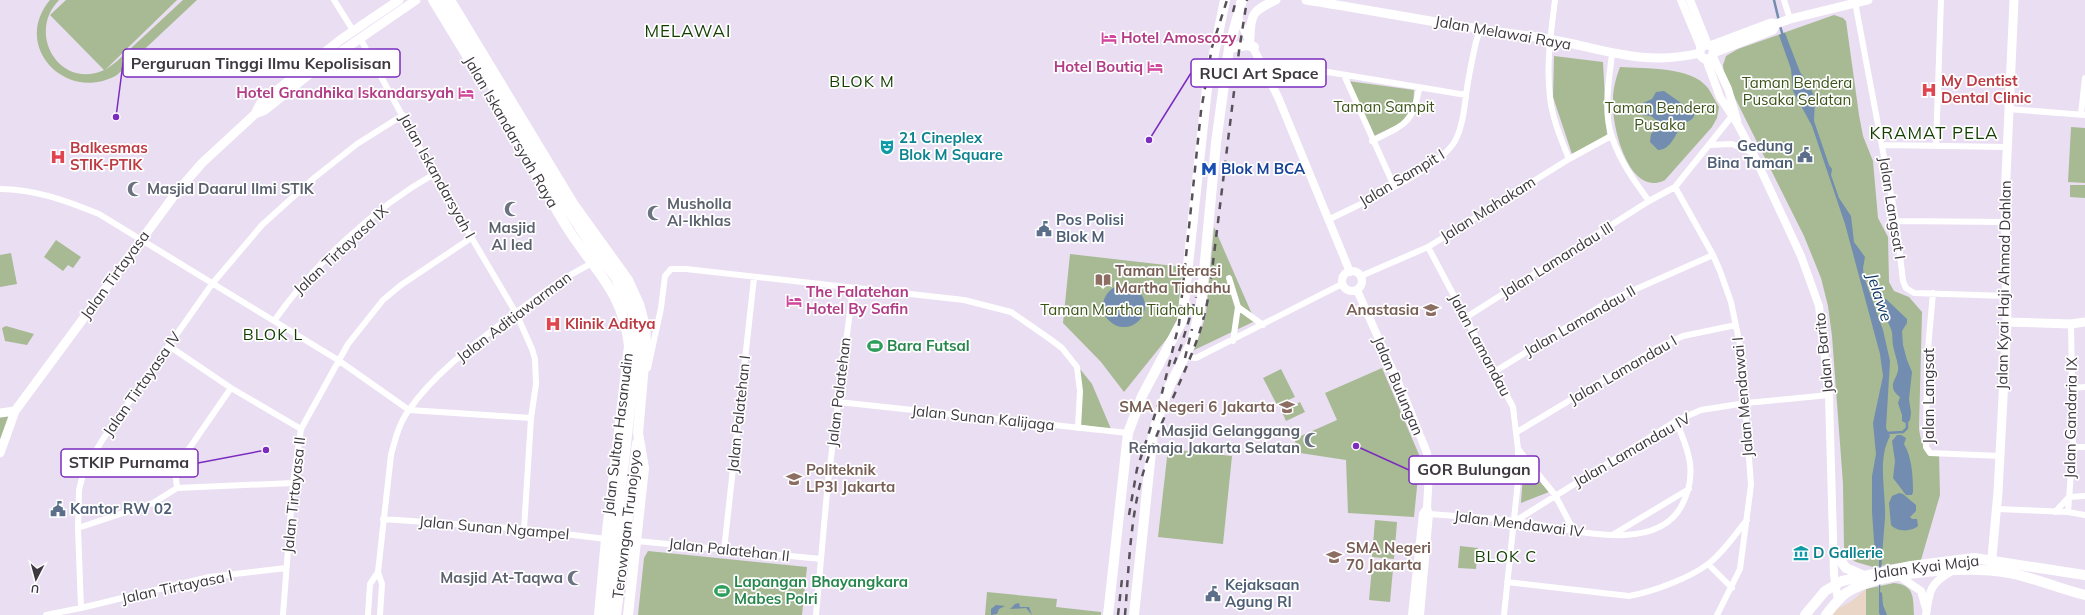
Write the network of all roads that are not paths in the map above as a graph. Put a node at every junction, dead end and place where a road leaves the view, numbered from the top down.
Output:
1 (334, 0) edge
2 (416, 0) edge
3 (432, 0) edge
4 (441, 0) edge
5 (450, 0) edge
6 (1225, 0) edge
7 (1242, 0) edge
8 (1276, 0) edge
9 (1306, 0) edge
10 (1556, 0) edge
11 (1681, 0) edge
12 (1690, 0) edge
13 (1784, 0) edge
14 (1868, 0) edge
15 (1941, 0) edge
16 (2014, 0) edge
17 (1855, 2) junction
18 (397, 5) edge
19 (1237, 16) junction
20 (1782, 22) junction
21 (1480, 30) junction
22 (357, 35) junction
23 (1550, 39) junction
24 (1252, 43) junction
25 (1229, 48) junction
26 (1707, 51) junction
27 (1612, 54) junction
28 (1344, 76) junction
29 (2085, 78) edge
30 (1271, 84) junction
31 (1419, 88) junction
32 (1466, 95) junction
33 (2008, 109) junction
34 (2083, 114) edge
35 (403, 115) junction
36 (1732, 116) junction
37 (1204, 119) junction
38 (1219, 120) junction
39 (1737, 123) junction
40 (1611, 136) junction
41 (1372, 141) junction
42 (1709, 145) junction
43 (1883, 145) junction
44 (1936, 146) junction
45 (2006, 147) junction
46 (1752, 153) junction
47 (1569, 159) junction
48 (434, 174) junction
49 (1394, 186) junction
50 (1675, 187) junction
51 (0, 189) edge
52 (1649, 201) junction
53 (1328, 220) junction
54 (1896, 222) junction
55 (2005, 222) junction
56 (471, 238) junction
57 (141, 239) junction
58 (1428, 247) junction
59 (609, 254) junction
60 (1713, 255) junction
61 (591, 263) junction
62 (1350, 272) junction
63 (1361, 276) junction
64 (754, 278) junction
65 (1229, 278) dead end
66 (212, 284) junction
67 (1342, 284) junction
68 (853, 288) junction
69 (1357, 290) junction
70 (1933, 292) junction
71 (2008, 296) junction
72 (1238, 307) junction
73 (516, 312) junction
74 (1465, 318) junction
75 (274, 321) junction
76 (2007, 322) junction
77 (2085, 322) edge
78 (2071, 324) junction
79 (1263, 325) junction
80 (1736, 325) junction
81 (1233, 340) junction
82 (169, 346) junction
83 (1185, 357) junction
84 (338, 360) junction
85 (1494, 372) junction
86 (2085, 387) edge
87 (231, 388) junction
88 (2072, 388) junction
89 (1829, 395) junction
90 (642, 397) junction
91 (838, 402) junction
92 (1746, 403) junction
93 (409, 410) junction
94 (15, 411) junction
95 (0, 413) edge
96 (531, 418) junction
97 (1676, 421) junction
98 (1078, 428) junction
99 (301, 429) junction
100 (633, 432) junction
101 (1517, 432) junction
102 (1128, 433) junction
103 (2085, 447) edge
104 (2073, 448) junction
105 (617, 449) junction
106 (1518, 449) junction
107 (0, 453) edge
108 (2000, 456) junction
109 (624, 475) junction
110 (293, 483) junction
111 (177, 488) junction
112 (1689, 489) junction
113 (1555, 495) junction
114 (2085, 496) edge
115 (2069, 497) junction
116 (1997, 509) junction
117 (1427, 512) junction
118 (2055, 512) junction
119 (2068, 512) junction
120 (2085, 515) edge
121 (383, 519) junction
122 (1747, 520) junction
123 (1515, 521) junction
124 (78, 528) junction
125 (524, 529) junction
126 (1574, 531) junction
127 (1614, 534) junction
128 (606, 539) junction
129 (637, 541) junction
130 (724, 550) junction
131 (1834, 552) junction
132 (821, 560) junction
133 (1708, 564) junction
134 (1991, 565) junction
135 (286, 568) junction
136 (1954, 570) junction
137 (378, 572) junction
138 (2085, 575) edge
139 (1862, 576) junction
140 (1879, 576) junction
141 (1900, 576) junction
142 (1507, 582) junction
143 (1835, 584) junction
144 (1732, 588) junction
145 (2085, 595) edge
146 (1838, 600) junction
147 (81, 608) junction
148 (1926, 613) edge
149 (46, 615) edge
150 (283, 615) edge
151 (368, 615) edge
152 (380, 615) edge
153 (599, 615) edge
154 (607, 615) edge
155 (616, 615) edge
156 (628, 615) edge
157 (816, 615) edge
158 (1108, 615) edge
159 (1134, 615) edge
160 (1412, 615) edge
161 (1420, 615) edge
162 (1504, 615) edge
163 (1717, 615) edge
164 (1805, 615) edge
165 (1826, 615) edge

1 - 22 street, Jalan Iskandarsyah I
2 - 18 main road, Jalan Tirtayasa
3 - 61 main road, Jalan Iskandarsyah Raya
4 - 100 main road
5 - 59 main road, Jalan Iskandarsyah Raya
6 - 37 main road
7 - 19 main road
8 - 24 main road
9 - 21 main road, Jalan Melawai Raya
10 - 23 street
11 - 26 street
12 - 26 street
13 - 20 street
14 - 17 main road
15 - 44 street
16 - 33 main road, Jalan Kyai Haji Ahmad Dahlan
17 - 20 main road
17 - 43 street, Jalan Langsat I
18 - 22 main road, Jalan Tirtayasa
19 - 24 street
19 - 25 main road
20 - 26 main road, Jalan Melawai Raya
21 - 23 main road, Jalan Melawai Raya
21 - 32 street, Jalan Sampit I
22 - 35 street, Jalan Iskandarsyah I
22 - 57 main road, Jalan Tirtayasa
23 - 27 main road, Jalan Melawai Raya
23 - 47 street
24 - 25 main road
24 - 30 street
25 - 38 main road
26 - 27 main road, Jalan Melawai Raya
26 - 36 street, Jalan Barito
26 - 39 street, Jalan Barito
27 - 40 street
28 - 30 street
28 - 31 street
28 - 41 street
29 - 34 street
30 - 53 street
31 - 32 street
31 - 41 street
32 - 49 street, Jalan Sampit I
33 - 34 street
33 - 45 main road, Jalan Kyai Haji Ahmad Dahlan
35 - 48 street, Jalan Iskandarsyah I
35 - 66 street, Jalan Tirtayasa IV
36 - 39 street, Jalan Barito
36 - 42 street
37 - 38 main road
37 - 102 main road
38 - 83 main road
39 - 46 street, Jalan Barito
40 - 47 street, Jalan Mahakam
40 - 52 street
41 - 49 street
42 - 46 street
42 - 50 street
43 - 44 street
43 - 54 street, Jalan Langsat I
44 - 45 street
45 - 55 main road, Jalan Kyai Haji Ahmad Dahlan
46 - 89 street, Jalan Barito
47 - 58 street, Jalan Mahakam
48 - 56 street, Jalan Iskandarsyah I
48 - 75 street, Jalan Tirtayasa IX
49 - 53 street, Jalan Sampit I
50 - 52 street
50 - 60 street, Jalan Mendawai I
51 - 57 street
52 - 74 street, Jalan Lamandau III
53 - 62 street
54 - 55 street
54 - 70 street, Jalan Langsat I
55 - 71 main road, Jalan Kyai Haji Ahmad Dahlan
56 - 73 street, Jalan Iskandarsyah I
56 - 84 street, Jalan Tirtayasa II
57 - 66 street
57 - 94 main road, Jalan Tirtayasa
58 - 63 street, Jalan Mahakam
58 - 74 street, Jalan Lamandau
59 - 61 street, Jalan Aditiawarman
59 - 90 main road, Jalan Sultan Hasanudin
60 - 80 street, Jalan Mendawai I
60 - 85 street, Jalan Lamandau II
61 - 73 street, Jalan Aditiawarman
61 - 105 main road, Jalan Sultan Hasanudin
62 - 63 street
62 - 67 street
63 - 69 street
64 - 68 street
64 - 90 street
64 - 130 street, Jalan Palatehan I
65 - 72 street
66 - 75 street
66 - 82 street, Jalan Tirtayasa IV
67 - 69 street
67 - 79 street
68 - 91 street, Jalan Palatehan
68 - 98 street
69 - 117 street, Jalan Bulungan
70 - 71 street, Jalan Langsat I
70 - 108 street, Jalan Langsat
71 - 76 main road, Jalan Kyai Haji Ahmad Dahlan
72 - 79 street
72 - 81 street
73 - 93 street, Jalan Aditiawarman
73 - 96 street, Jalan Iskandarsyah I
74 - 85 street, Jalan Lamandau
75 - 84 street
76 - 78 main road
76 - 108 main road, Jalan Kyai Haji Ahmad Dahlan
77 - 78 main road
78 - 88 street, Jalan Gandaria IX
79 - 81 street
80 - 92 street, Jalan Mendawai I
80 - 101 street, Jalan Lamandau I
81 - 83 street
82 - 87 street
82 - 124 street, Jalan Tirtayasa IV
83 - 159 main road
84 - 93 street
84 - 99 street, Jalan Tirtayasa II
85 - 101 street, Jalan Lamandau
86 - 88 street
87 - 99 street
87 - 111 street
88 - 104 street, Jalan Gandaria IX
89 - 92 street, Jalan Lamandau IV
89 - 131 street, Jalan Barito
90 - 100 main road, Jalan Sultan Hasanudin
91 - 98 street, Jalan Sunan Kalijaga
91 - 132 street, Jalan Palatehan
92 - 97 street, Jalan Lamandau IV
92 - 122 street, Jalan Mendawai I
93 - 96 street
93 - 121 street, Jalan Aditiawarman
94 - 95 main road
94 - 107 main road, Jalan Tirtayasa
96 - 125 street, Jalan Iskandarsyah I
97 - 112 street, Jalan Mendawai IV
97 - 113 street, Jalan Lamandau IV
98 - 102 street, Jalan Sunan Kalijaga
99 - 110 street, Jalan Tirtayasa II
100 - 109 main road, Terowngan Trunojoyo
100 - 129 main road, Jalan Sultan Hasanudin
100 - 155 main road, Terowngan Trunojoyo
101 - 106 street, Jalan Lamandau
102 - 158 main road
103 - 104 street
104 - 115 street, Jalan Gandaria IX
105 - 109 main road
105 - 128 main road, Jalan Sultan Hasanudin
106 - 113 street
106 - 123 street, Jalan Lamandau
108 - 116 main road, Jalan Kyai Haji Ahmad Dahlan
109 - 154 main road, Terowngan Trunojoyo
110 - 111 street
110 - 135 street, Jalan Tirtayasa II
111 - 124 street
112 - 127 street
112 - 127 street, Jalan Mendawai IV
113 - 123 street, Jalan Lamandau IV
113 - 126 street
114 - 115 street
115 - 118 street
115 - 119 street, Jalan Gandaria IX
116 - 118 street
116 - 134 main road, Jalan Kyai Haji Ahmad Dahlan
117 - 123 street, Jalan Mendawai IV
117 - 160 street, Jalan Bulungan
117 - 161 street, Jalan Bulungan
118 - 119 street
119 - 120 street
121 - 125 street, Jalan Sunan Ngampel
121 - 137 street, Jalan Aditiawarman
122 - 133 street
122 - 144 street, Jalan Mendawai I
123 - 126 street, Jalan Mendawai IV
123 - 142 street, Jalan Lamandau
124 - 147 street, Jalan Tirtayasa IV
125 - 128 street, Jalan Sunan Ngampel
126 - 127 street, Jalan Mendawai IV
128 - 153 main road, Jalan Sultan Hasanudin
129 - 130 street, Jalan Palatehan II
129 - 156 main road, Jalan Sultan Hasanudin
130 - 132 street, Jalan Palatehan II
131 - 139 main road
131 - 143 street, Jalan Barito
132 - 157 street, Jalan Palatehan
133 - 142 street
133 - 144 street
134 - 136 main road, Jalan Kyai Maja
134 - 138 main road, Jalan Kyai Maja
134 - 140 main road, Jalan Kyai Maja
134 - 145 main road, Jalan Kyai Maja
135 - 147 street, Jalan Tirtayasa I
135 - 150 street, Jalan Tirtayasa II
136 - 141 main road, Jalan Kyai Maja
136 - 148 street
137 - 151 street, Jalan Aditiawarman
137 - 152 street, Jalan Aditiawarman
139 - 140 main road, Jalan Kyai Maja
139 - 143 main road, Jalan Kyai Maja
140 - 141 main road, Jalan Kyai Maja
140 - 146 main road, Jalan Kyai Maja
141 - 148 street
142 - 162 street, Jalan Lamandau
143 - 146 street, Jalan Barito
143 - 164 main road, Jalan Kyai Maja
144 - 163 street, Jalan Mendawai I
146 - 165 main road, Jalan Kyai Maja
147 - 149 street, Jalan Tirtayasa I

